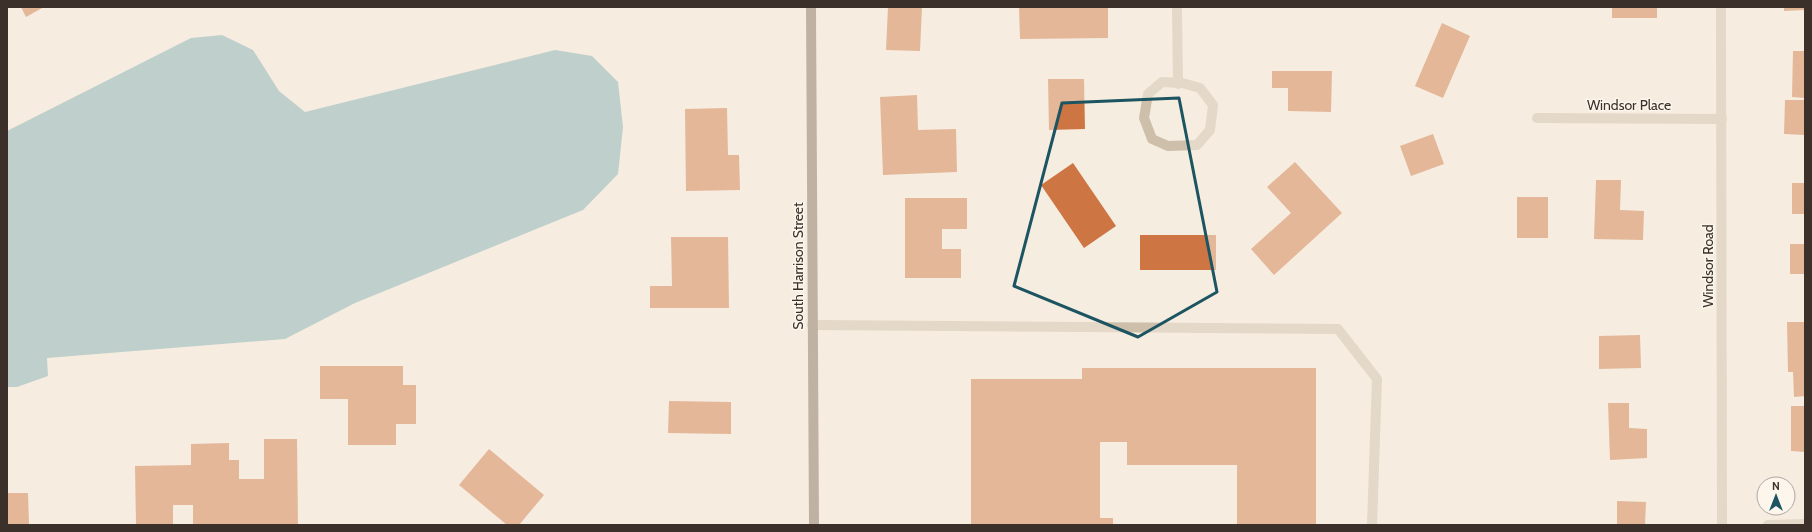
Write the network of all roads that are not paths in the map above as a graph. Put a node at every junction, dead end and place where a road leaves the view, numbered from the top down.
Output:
1 (810, 7) edge
2 (1177, 7) edge
3 (1721, 7) edge
4 (1178, 84) junction
5 (1537, 118) dead end
6 (1722, 119) junction
7 (812, 325) junction
8 (1805, 524) edge
9 (814, 525) edge
10 (1372, 525) edge
11 (1722, 525) edge
12 (1768, 525) edge

1 - 7 main road, South Harrison Street
2 - 4 street
3 - 6 street, Windsor Road
4 - 4 street
5 - 6 street, Windsor Place
6 - 11 street, Windsor Road
7 - 9 main road, South Harrison Street
7 - 10 street
8 - 12 street

